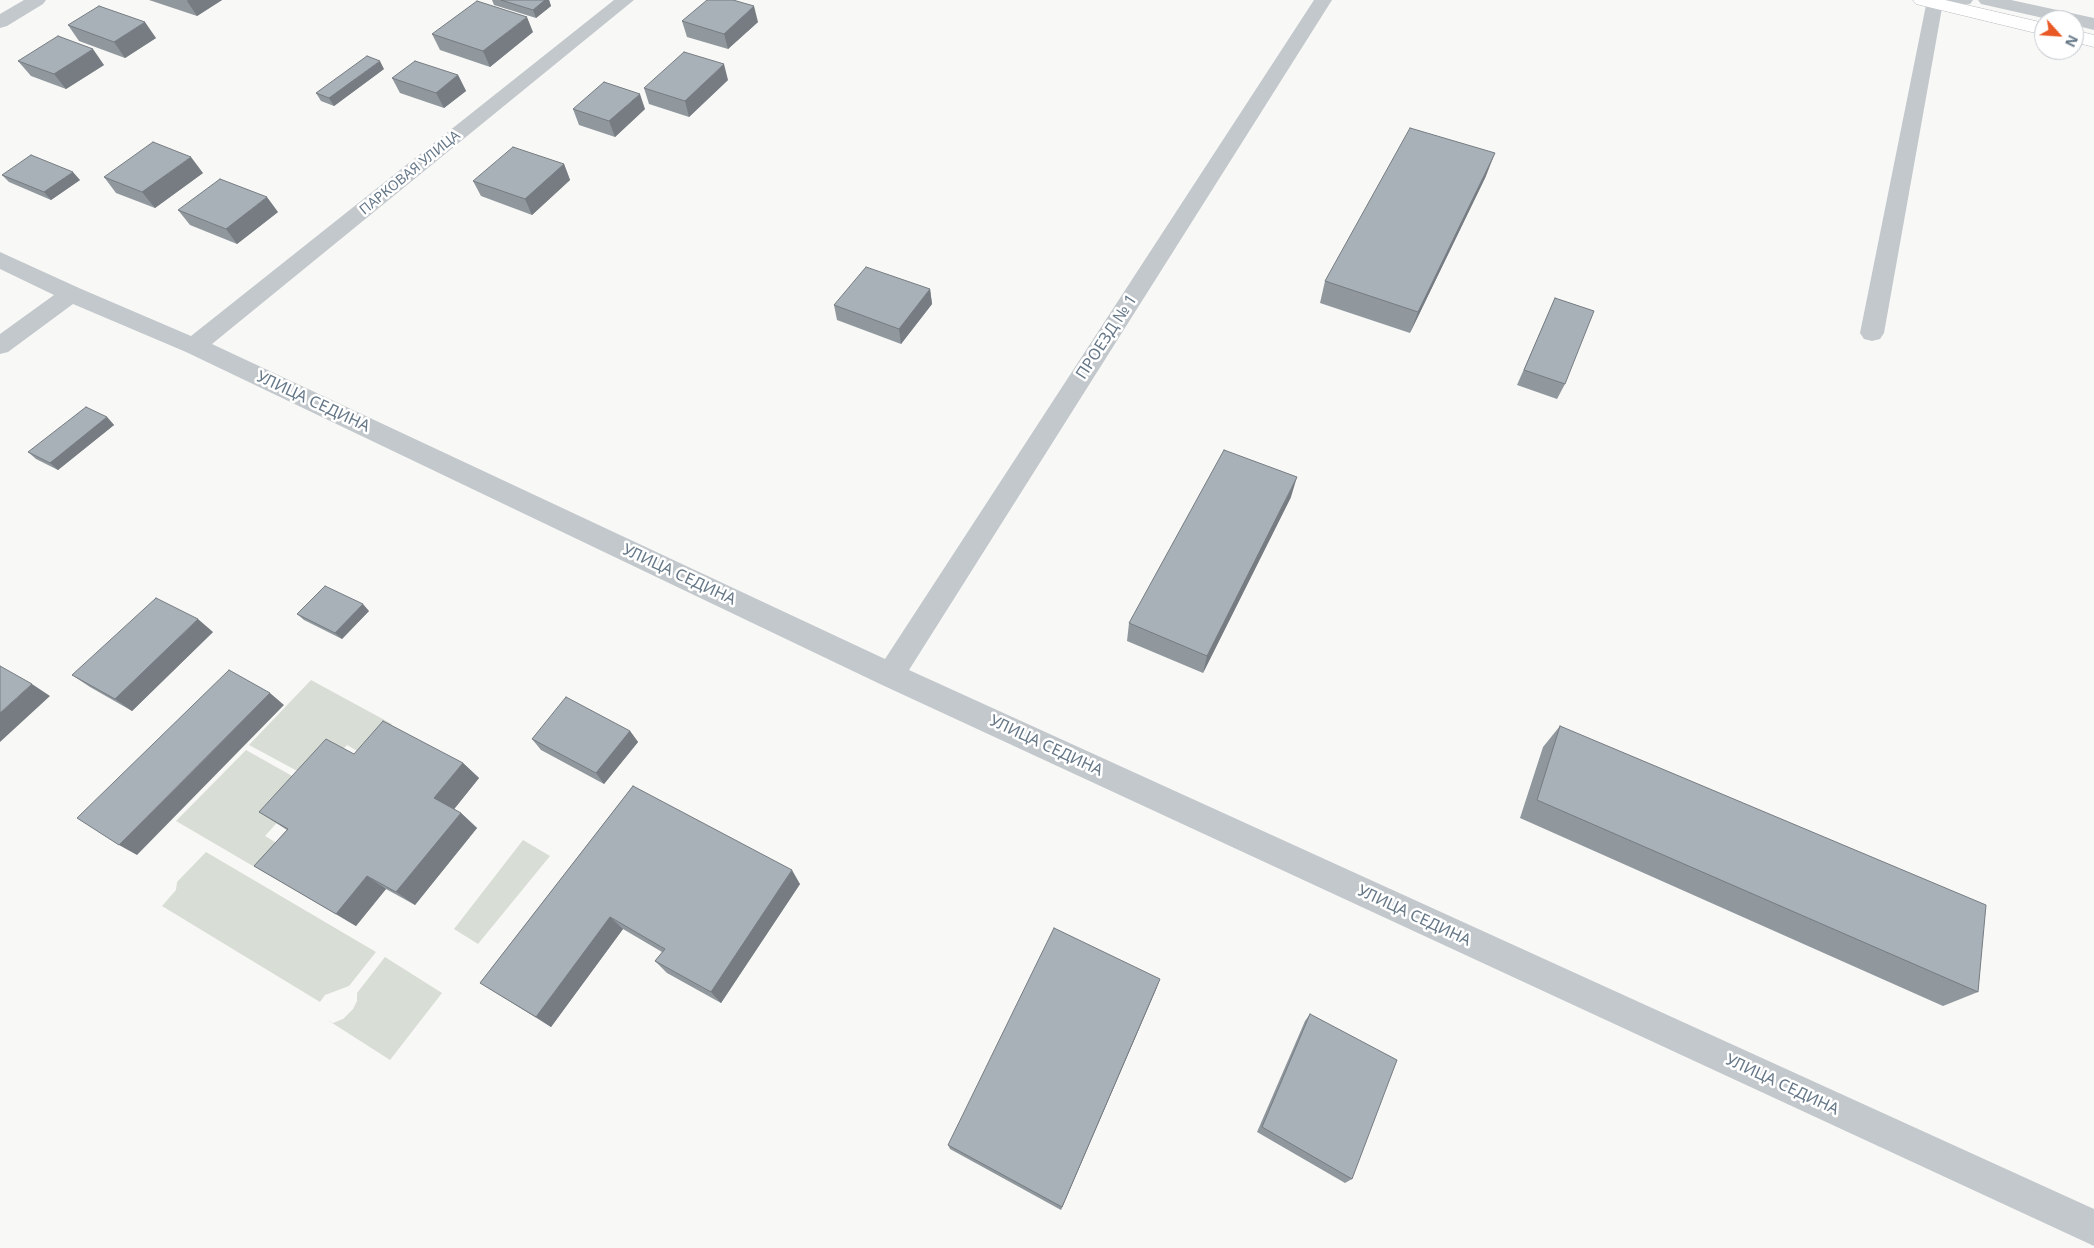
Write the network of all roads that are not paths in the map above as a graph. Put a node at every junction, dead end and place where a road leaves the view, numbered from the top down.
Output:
1 (37, 0) edge
2 (626, 0) edge
3 (1323, 0) edge
4 (1964, 0) edge
5 (1988, 0) edge
6 (1928, 1) edge
7 (0, 22) edge
8 (2094, 24) edge
9 (2034, 27) edge
10 (0, 260) edge
11 (71, 294) junction
12 (1872, 333) dead end
13 (0, 346) edge
14 (194, 346) junction
15 (890, 674) junction
16 (2094, 1228) edge

1 - 7 street
2 - 14 street, ПАРКОВАЯ УЛИЦА
3 - 15 street, ПРОЕЗД № 1
4 - 6 street
5 - 8 street
6 - 9 main road
6 - 12 street
10 - 11 street, УЛИЦА СЕДИНА
11 - 13 street
11 - 14 street, УЛИЦА СЕДИНА
14 - 15 street, УЛИЦА СЕДИНА
15 - 16 street, УЛИЦА СЕДИНА

